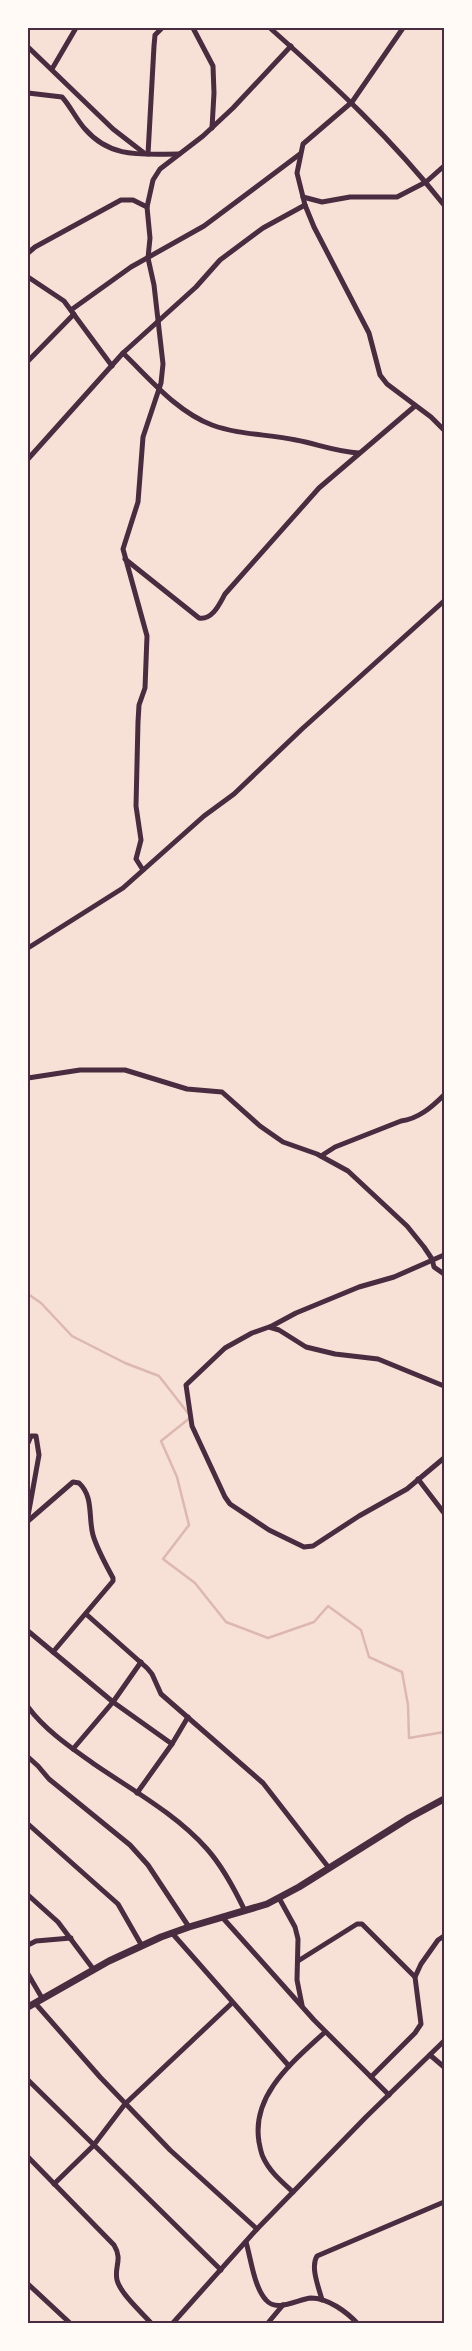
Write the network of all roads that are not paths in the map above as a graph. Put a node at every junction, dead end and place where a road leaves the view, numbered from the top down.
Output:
1 (76, 28) edge
2 (162, 28) edge
3 (193, 28) edge
4 (270, 28) edge
5 (403, 28) edge
6 (291, 46) junction
7 (28, 47) edge
8 (52, 69) junction
9 (28, 93) edge
10 (352, 102) junction
11 (212, 128) junction
12 (146, 154) junction
13 (179, 154) junction
14 (300, 154) junction
15 (444, 166) edge
16 (426, 182) junction
17 (303, 197) junction
18 (305, 205) junction
19 (444, 205) edge
20 (147, 207) junction
21 (28, 253) edge
22 (148, 258) junction
23 (28, 277) edge
24 (72, 312) junction
25 (159, 321) junction
26 (123, 354) junction
27 (28, 361) edge
28 (112, 366) junction
29 (159, 388) junction
30 (415, 406) junction
31 (444, 430) edge
32 (360, 453) junction
33 (28, 458) edge
34 (124, 558) junction
35 (444, 601) edge
36 (143, 870) junction
37 (28, 948) edge
38 (28, 1078) edge
39 (444, 1095) edge
40 (321, 1156) junction
41 (444, 1255) edge
42 (432, 1259) junction
43 (444, 1274) edge
44 (269, 1327) junction
45 (444, 1386) edge
46 (28, 1444) edge
47 (444, 1458) edge
48 (418, 1479) junction
49 (444, 1514) edge
50 (28, 1516) edge
51 (28, 1521) edge
52 (86, 1614) junction
53 (28, 1631) edge
54 (52, 1652) junction
55 (141, 1662) junction
56 (113, 1702) junction
57 (28, 1707) edge
58 (188, 1717) junction
59 (172, 1744) junction
60 (73, 1749) junction
61 (28, 1757) edge
62 (137, 1794) junction
63 (444, 1799) edge
64 (28, 1824) edge
65 (329, 1868) junction
66 (28, 1895) edge
67 (279, 1898) junction
68 (245, 1911) junction
69 (222, 1918) junction
70 (188, 1926) junction
71 (172, 1933) junction
72 (444, 1936) edge
73 (71, 1938) junction
74 (28, 1945) edge
75 (142, 1946) junction
76 (298, 1961) junction
77 (94, 1970) junction
78 (28, 1974) edge
79 (415, 1977) junction
80 (42, 1998) junction
81 (35, 2002) junction
82 (232, 2002) junction
83 (302, 2005) junction
84 (28, 2007) edge
85 (326, 2032) junction
86 (444, 2041) edge
87 (430, 2055) junction
88 (289, 2066) junction
89 (444, 2067) edge
90 (371, 2077) junction
91 (28, 2080) edge
92 (389, 2095) junction
93 (126, 2104) junction
94 (93, 2146) junction
95 (28, 2157) edge
96 (54, 2184) junction
97 (293, 2192) junction
98 (444, 2202) edge
99 (257, 2229) junction
100 (246, 2242) junction
101 (221, 2270) junction
102 (28, 2284) edge
103 (322, 2300) junction
104 (283, 2305) junction
105 (71, 2324) edge
106 (152, 2324) edge
107 (172, 2324) edge
108 (266, 2324) edge
109 (358, 2324) edge

1 - 8 street
2 - 12 street
3 - 11 street
4 - 6 street
5 - 10 street
6 - 10 street
6 - 11 street
7 - 8 street
8 - 12 street
9 - 12 street
10 - 14 street
10 - 16 street
11 - 13 street
12 - 13 street
13 - 20 street
14 - 17 street
14 - 22 street
15 - 16 street
16 - 17 street
16 - 19 street
17 - 18 street
18 - 25 street
18 - 30 street
20 - 21 street
20 - 22 street
22 - 24 street
22 - 25 street
23 - 24 street
24 - 27 street
24 - 28 street
25 - 26 street
25 - 29 street
26 - 28 street
26 - 29 street
28 - 33 street
29 - 32 street
29 - 34 street
30 - 31 street
30 - 32 street
32 - 34 street
34 - 36 street
35 - 36 street
36 - 37 street
38 - 40 street
39 - 40 street
40 - 42 street
41 - 42 street
42 - 43 street
42 - 44 street
44 - 45 street
44 - 48 street
46 - 50 street
47 - 48 street
48 - 49 street
51 - 52 street
52 - 54 street
52 - 55 street
53 - 54 street
54 - 56 street
55 - 56 street
55 - 58 street
56 - 59 street
56 - 60 street
57 - 60 street
58 - 59 street
58 - 65 street
59 - 62 street
60 - 62 street
61 - 70 street
62 - 68 street
63 - 65 street
64 - 75 street
65 - 67 street
66 - 73 street
67 - 68 street
67 - 76 street
68 - 69 street
69 - 70 street
69 - 83 street
70 - 71 street
71 - 75 street
71 - 82 street
72 - 79 street
73 - 74 street
73 - 77 street
75 - 77 street
76 - 79 street
76 - 83 street
77 - 80 street
78 - 80 street
79 - 90 street
80 - 81 street
81 - 84 street
81 - 93 street
82 - 88 street
82 - 93 street
83 - 85 street
85 - 88 street
85 - 90 street
86 - 87 street
87 - 89 street
87 - 92 street
88 - 97 street
90 - 92 street
91 - 94 street
92 - 97 street
93 - 94 street
93 - 99 street
94 - 96 street
94 - 101 street
95 - 96 street
96 - 106 street
97 - 99 street
98 - 103 street
99 - 100 street
100 - 101 street
100 - 104 street
101 - 107 street
102 - 105 street
103 - 104 street
103 - 109 street
104 - 108 street

